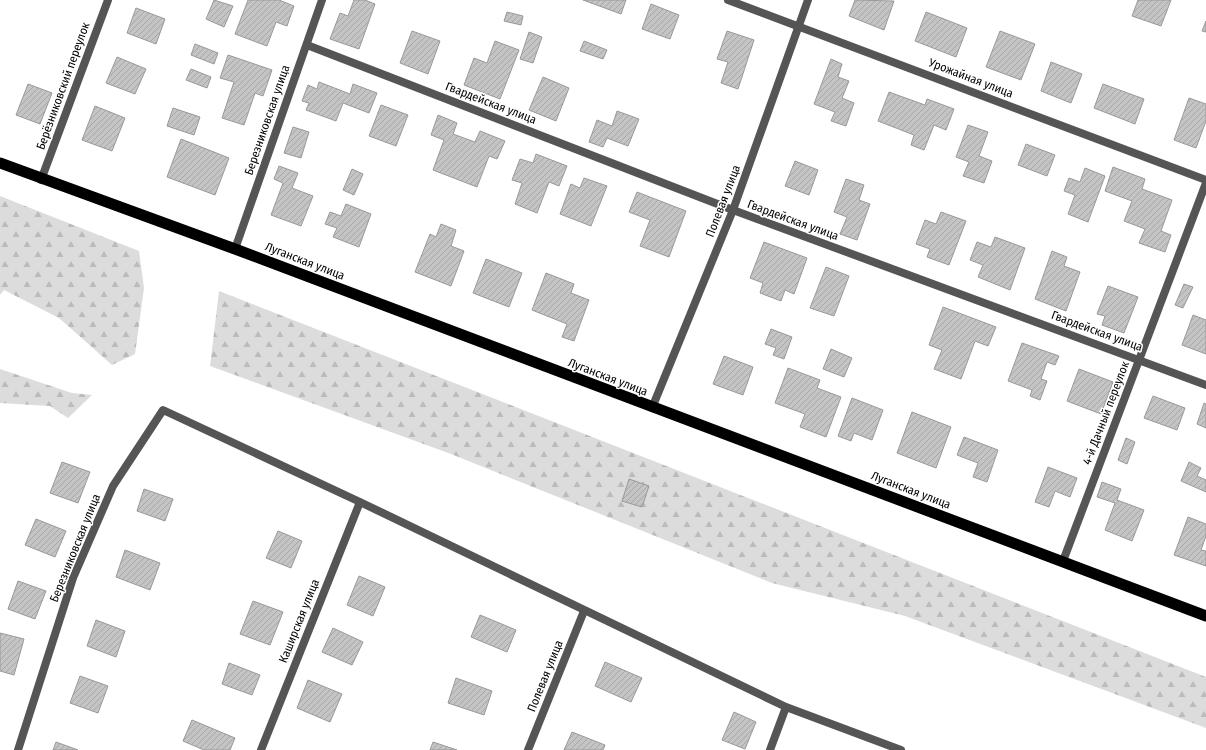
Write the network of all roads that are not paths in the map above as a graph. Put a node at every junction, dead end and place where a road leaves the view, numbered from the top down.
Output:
1 (108, 0) edge
2 (322, 0) edge
3 (728, 0) edge
4 (808, 0) edge
5 (798, 26) junction
6 (307, 45) junction
7 (0, 163) edge
8 (41, 180) junction
9 (1206, 180) edge
10 (1206, 183) edge
11 (733, 210) junction
12 (235, 249) junction
13 (1139, 360) junction
14 (1206, 385) edge
15 (652, 408) junction
16 (360, 502) junction
17 (1063, 561) junction
18 (584, 611) junction
19 (1206, 616) edge
20 (786, 707) junction
21 (18, 750) edge
22 (261, 750) edge
23 (528, 750) edge
24 (770, 750) edge
25 (901, 750) edge

1 - 8 street, Берёзниковский переулок
2 - 6 street, Березниковская улица
3 - 5 street, Урожайная улица
4 - 5 street, Полевая улица
5 - 9 street, Урожайная улица
5 - 11 street, Полевая улица
6 - 11 street, Гвардейская улица
6 - 12 street, Березниковская улица
7 - 8 highway, Луганская улица
8 - 12 highway, Луганская улица
10 - 13 street, 4-й Дачный переулок
11 - 13 street, Гвардейская улица
11 - 15 street, Полевая улица
12 - 15 highway, Луганская улица
13 - 14 street, Гвардейская улица
13 - 17 street, 4-й Дачный переулок
15 - 17 highway, Луганская улица
16 - 18 street
16 - 21 street, Березниковская улица
16 - 22 street, Каширская улица
17 - 19 highway, Луганская улица
18 - 20 street
18 - 23 street, Полевая улица
20 - 24 street
20 - 25 street

